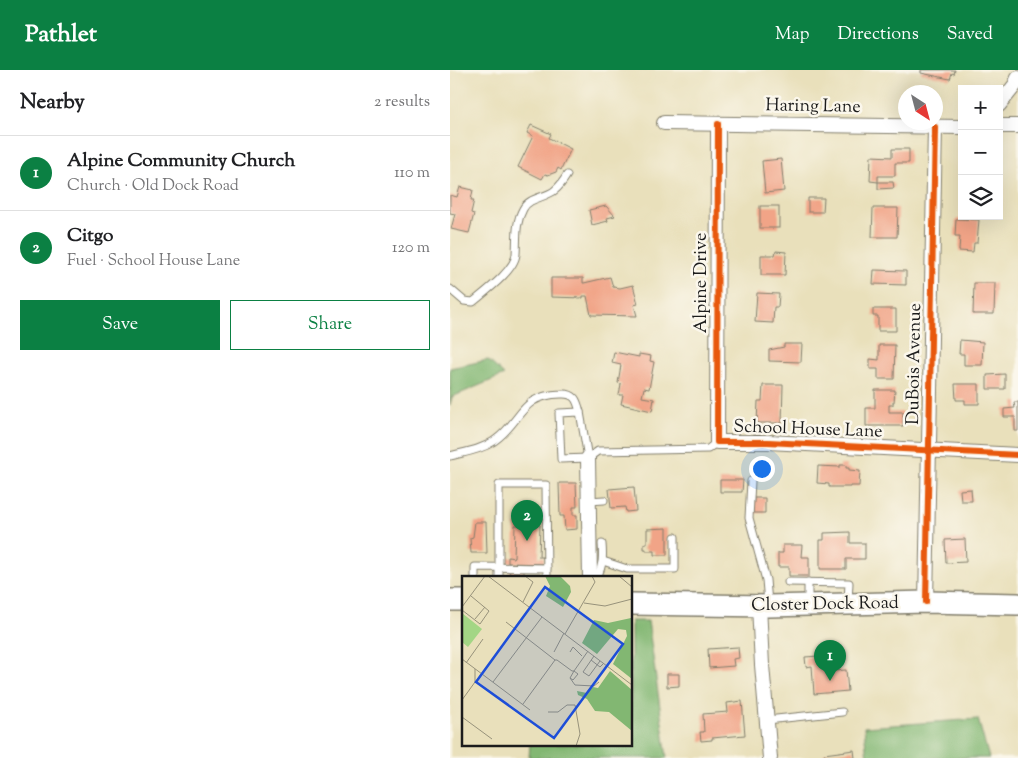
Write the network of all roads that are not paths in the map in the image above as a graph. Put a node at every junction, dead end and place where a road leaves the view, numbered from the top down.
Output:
1 (1018, 78) edge
2 (1003, 99) edge
3 (664, 123) dead end
4 (718, 124) junction
5 (898, 126) edge
6 (1003, 126) edge
7 (1018, 126) edge
8 (943, 127) edge
9 (958, 127) edge
10 (935, 130) edge
11 (567, 175) dead end
12 (450, 289) edge
13 (580, 412) junction
14 (717, 442) junction
15 (929, 450) junction
16 (1018, 455) edge
17 (450, 456) edge
18 (588, 458) junction
19 (751, 481) dead end
20 (589, 500) junction
21 (604, 500) dead end
22 (675, 537) dead end
23 (602, 544) dead end
24 (603, 561) junction
25 (500, 567) junction
26 (547, 568) junction
27 (475, 576) edge
28 (500, 576) edge
29 (547, 576) edge
30 (590, 576) edge
31 (597, 576) edge
32 (788, 582) dead end
33 (808, 582) junction
34 (926, 602) junction
35 (632, 604) edge
36 (1018, 604) edge
37 (848, 605) junction
38 (764, 606) junction
39 (808, 606) junction
40 (842, 712) dead end
41 (767, 720) junction
42 (770, 758) edge

1 - 2 street
3 - 4 street, Haring Lane
4 - 5 street, Haring Lane
4 - 14 street, Alpine Drive
6 - 7 street
8 - 9 street, Haring Lane
10 - 15 street, DuBois Avenue
11 - 12 lane
13 - 17 lane
13 - 18 lane
13 - 18 lane
14 - 15 street, School House Lane
14 - 18 lane
15 - 16 street, School House Lane
15 - 34 street, DuBois Avenue
18 - 20 street
19 - 38 lane
20 - 21 lane
20 - 30 street
22 - 24 lane
23 - 24 lane
24 - 31 lane
25 - 26 lane
25 - 26 lane
25 - 27 lane
25 - 28 lane
26 - 29 lane
32 - 33 lane
33 - 37 lane
33 - 39 lane
34 - 36 main road, Closter Dock Road
34 - 37 main road, Closter Dock Road
35 - 38 main road, Closter Dock Road
37 - 39 main road, Closter Dock Road
38 - 39 main road, Closter Dock Road
38 - 41 street
40 - 41 lane
41 - 42 street

